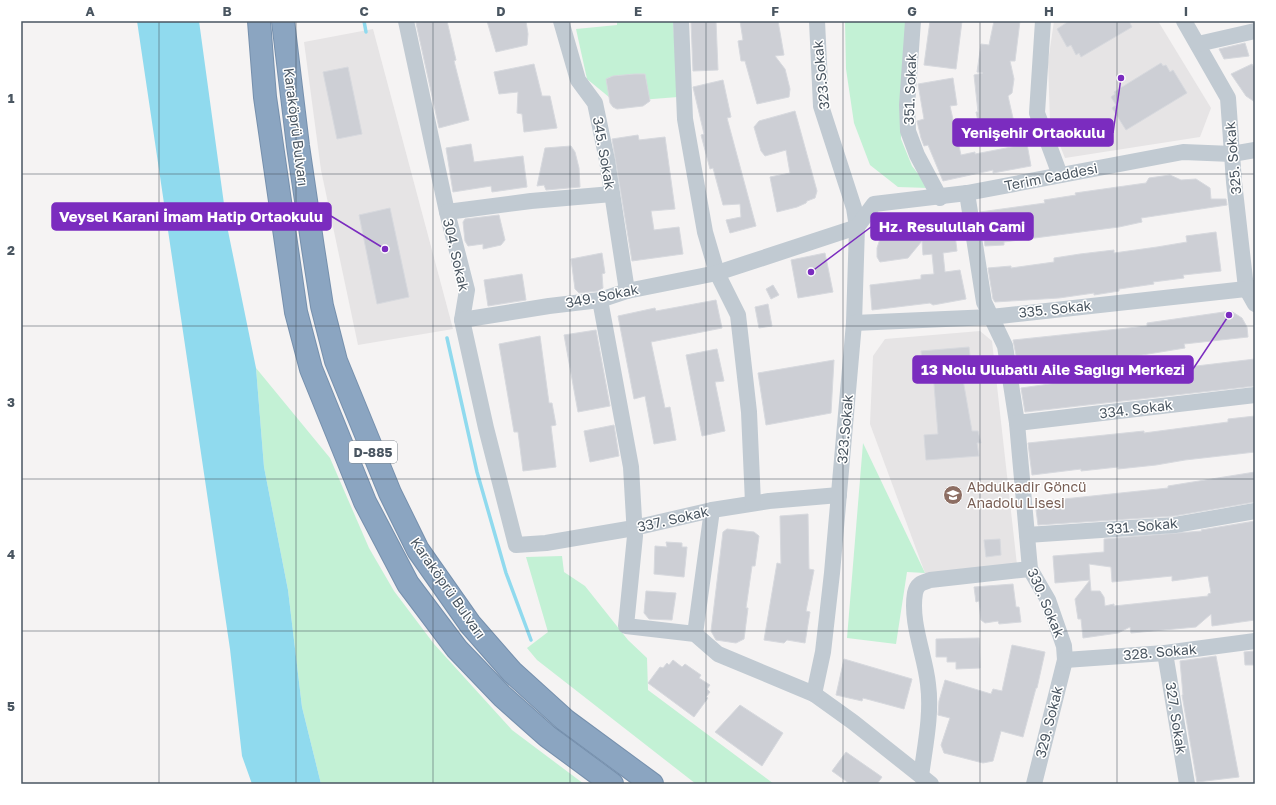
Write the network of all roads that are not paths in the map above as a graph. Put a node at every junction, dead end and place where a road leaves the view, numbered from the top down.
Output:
1 (259, 21) edge
2 (283, 21) edge
3 (406, 21) edge
4 (562, 21) edge
5 (680, 21) edge
6 (817, 21) edge
7 (913, 21) edge
8 (1043, 21) edge
9 (1184, 21) edge
10 (1255, 31) edge
11 (1198, 44) junction
12 (1255, 150) edge
13 (1232, 154) junction
14 (1060, 175) junction
15 (967, 193) junction
16 (612, 194) junction
17 (940, 198) junction
18 (447, 212) junction
19 (857, 227) junction
20 (717, 273) junction
21 (1251, 288) edge
22 (627, 291) junction
23 (600, 300) junction
24 (1255, 304) edge
25 (992, 316) junction
26 (462, 320) junction
27 (854, 323) junction
28 (1255, 395) edge
29 (1016, 423) junction
30 (839, 494) junction
31 (753, 503) junction
32 (712, 510) junction
33 (1255, 511) edge
34 (634, 528) junction
35 (1027, 535) junction
36 (514, 536) joint
37 (1030, 569) junction
38 (695, 634) junction
39 (1255, 642) edge
40 (1165, 653) junction
41 (1065, 660) junction
42 (814, 694) junction
43 (926, 780) edge
44 (612, 784) edge
45 (652, 784) edge
46 (1034, 784) edge
47 (1187, 784) edge

1 - 44 highway, Karaköprü Bulvarı / D-885
2 - 45 highway, Karaköprü Bulvarı / D-885
3 - 18 street, 304. Sokak
4 - 16 street, 345. Sokak
5 - 20 street
6 - 19 street, 323.Sokak
7 - 17 street, 351. Sokak
8 - 14 street
9 - 11 street, 325. Sokak
10 - 11 street
11 - 13 street, 325. Sokak
12 - 13 street, Terim Caddesi
13 - 14 street, Terim Caddesi
13 - 21 street, 325. Sokak
14 - 15 street, Terim Caddesi
15 - 17 street, Terim Caddesi
15 - 25 street, 330. Sokak
16 - 18 street
16 - 22 street, 345. Sokak
17 - 19 street, Terim Caddesi
18 - 26 street, 304. Sokak
19 - 20 street, 349. Sokak
19 - 27 street, 323.Sokak
20 - 22 street, 349. Sokak
20 - 31 street
21 - 24 street, 325. Sokak
21 - 25 street, 335. Sokak
22 - 23 street, 349. Sokak
23 - 26 street, 349. Sokak
23 - 34 street
25 - 27 street, 335. Sokak
25 - 29 street, 330. Sokak
26 - 36 street, 304. Sokak
27 - 30 street, 323.Sokak
28 - 29 street, 334. Sokak
29 - 35 street, 330. Sokak
30 - 31 street, 337. Sokak
30 - 42 street, 323.Sokak
31 - 32 street, 337. Sokak
32 - 34 street, 337. Sokak
32 - 38 street
33 - 35 street, 331. Sokak
34 - 36 street, 337. Sokak
34 - 38 street
35 - 37 street, 330. Sokak
37 - 41 street, 330. Sokak
37 - 43 street
38 - 42 street
39 - 40 street, 328. Sokak
40 - 41 street, 328. Sokak
40 - 47 street, 327. Sokak
41 - 46 street, 329. Sokak
42 - 43 street

